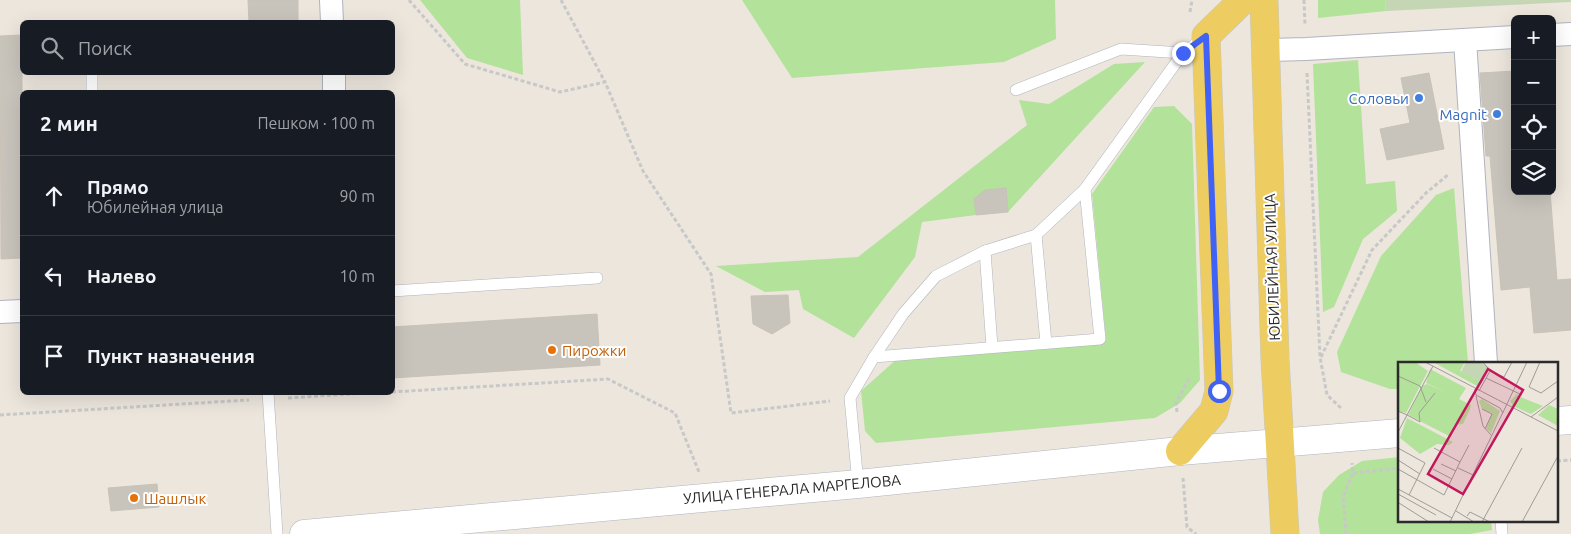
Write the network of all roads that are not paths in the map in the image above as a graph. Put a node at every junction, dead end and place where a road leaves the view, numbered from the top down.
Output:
1 (331, 0) edge
2 (1243, 0) edge
3 (1264, 0) edge
4 (332, 20) edge
5 (1571, 34) edge
6 (1556, 35) edge
7 (1206, 36) junction
8 (1511, 37) edge
9 (1465, 40) junction
10 (1266, 50) junction
11 (1183, 53) junction
12 (92, 75) edge
13 (334, 75) edge
14 (92, 90) edge
15 (334, 90) edge
16 (1016, 90) dead end
17 (1085, 189) junction
18 (1036, 235) junction
19 (985, 251) junction
20 (597, 278) dead end
21 (395, 291) edge
22 (20, 310) edge
23 (0, 312) edge
24 (1046, 343) junction
25 (992, 347) junction
26 (874, 357) junction
27 (1486, 362) edge
28 (268, 396) edge
29 (1571, 420) edge
30 (1558, 421) edge
31 (1398, 434) edge
32 (1280, 443) junction
33 (1180, 451) junction
34 (858, 484) junction
35 (277, 534) edge
36 (304, 534) edge
37 (1285, 534) edge

1 - 4 street
2 - 7 main road
3 - 10 main road, ЮБИЛЕЙНАЯ УЛИЦА
5 - 6 street
7 - 11 lane
7 - 33 main road
8 - 9 street
9 - 10 street
9 - 27 street
10 - 32 main road, ЮБИЛЕЙНАЯ УЛИЦА
11 - 16 lane
11 - 17 lane
12 - 14 lane
13 - 15 street
17 - 18 lane
17 - 24 lane
18 - 19 lane
18 - 24 lane
19 - 25 lane
19 - 26 lane
20 - 21 lane
22 - 23 street
24 - 25 lane
25 - 26 lane
26 - 34 lane
28 - 35 lane
29 - 30 main road
31 - 32 main road, УЛИЦА ГЕНЕРАЛА МАРГЕЛОВА
32 - 33 main road, УЛИЦА ГЕНЕРАЛА МАРГЕЛОВА
32 - 37 main road, ЮБИЛЕЙНАЯ УЛИЦА
33 - 34 main road, УЛИЦА ГЕНЕРАЛА МАРГЕЛОВА
34 - 36 main road, УЛИЦА ГЕНЕРАЛА МАРГЕЛОВА

